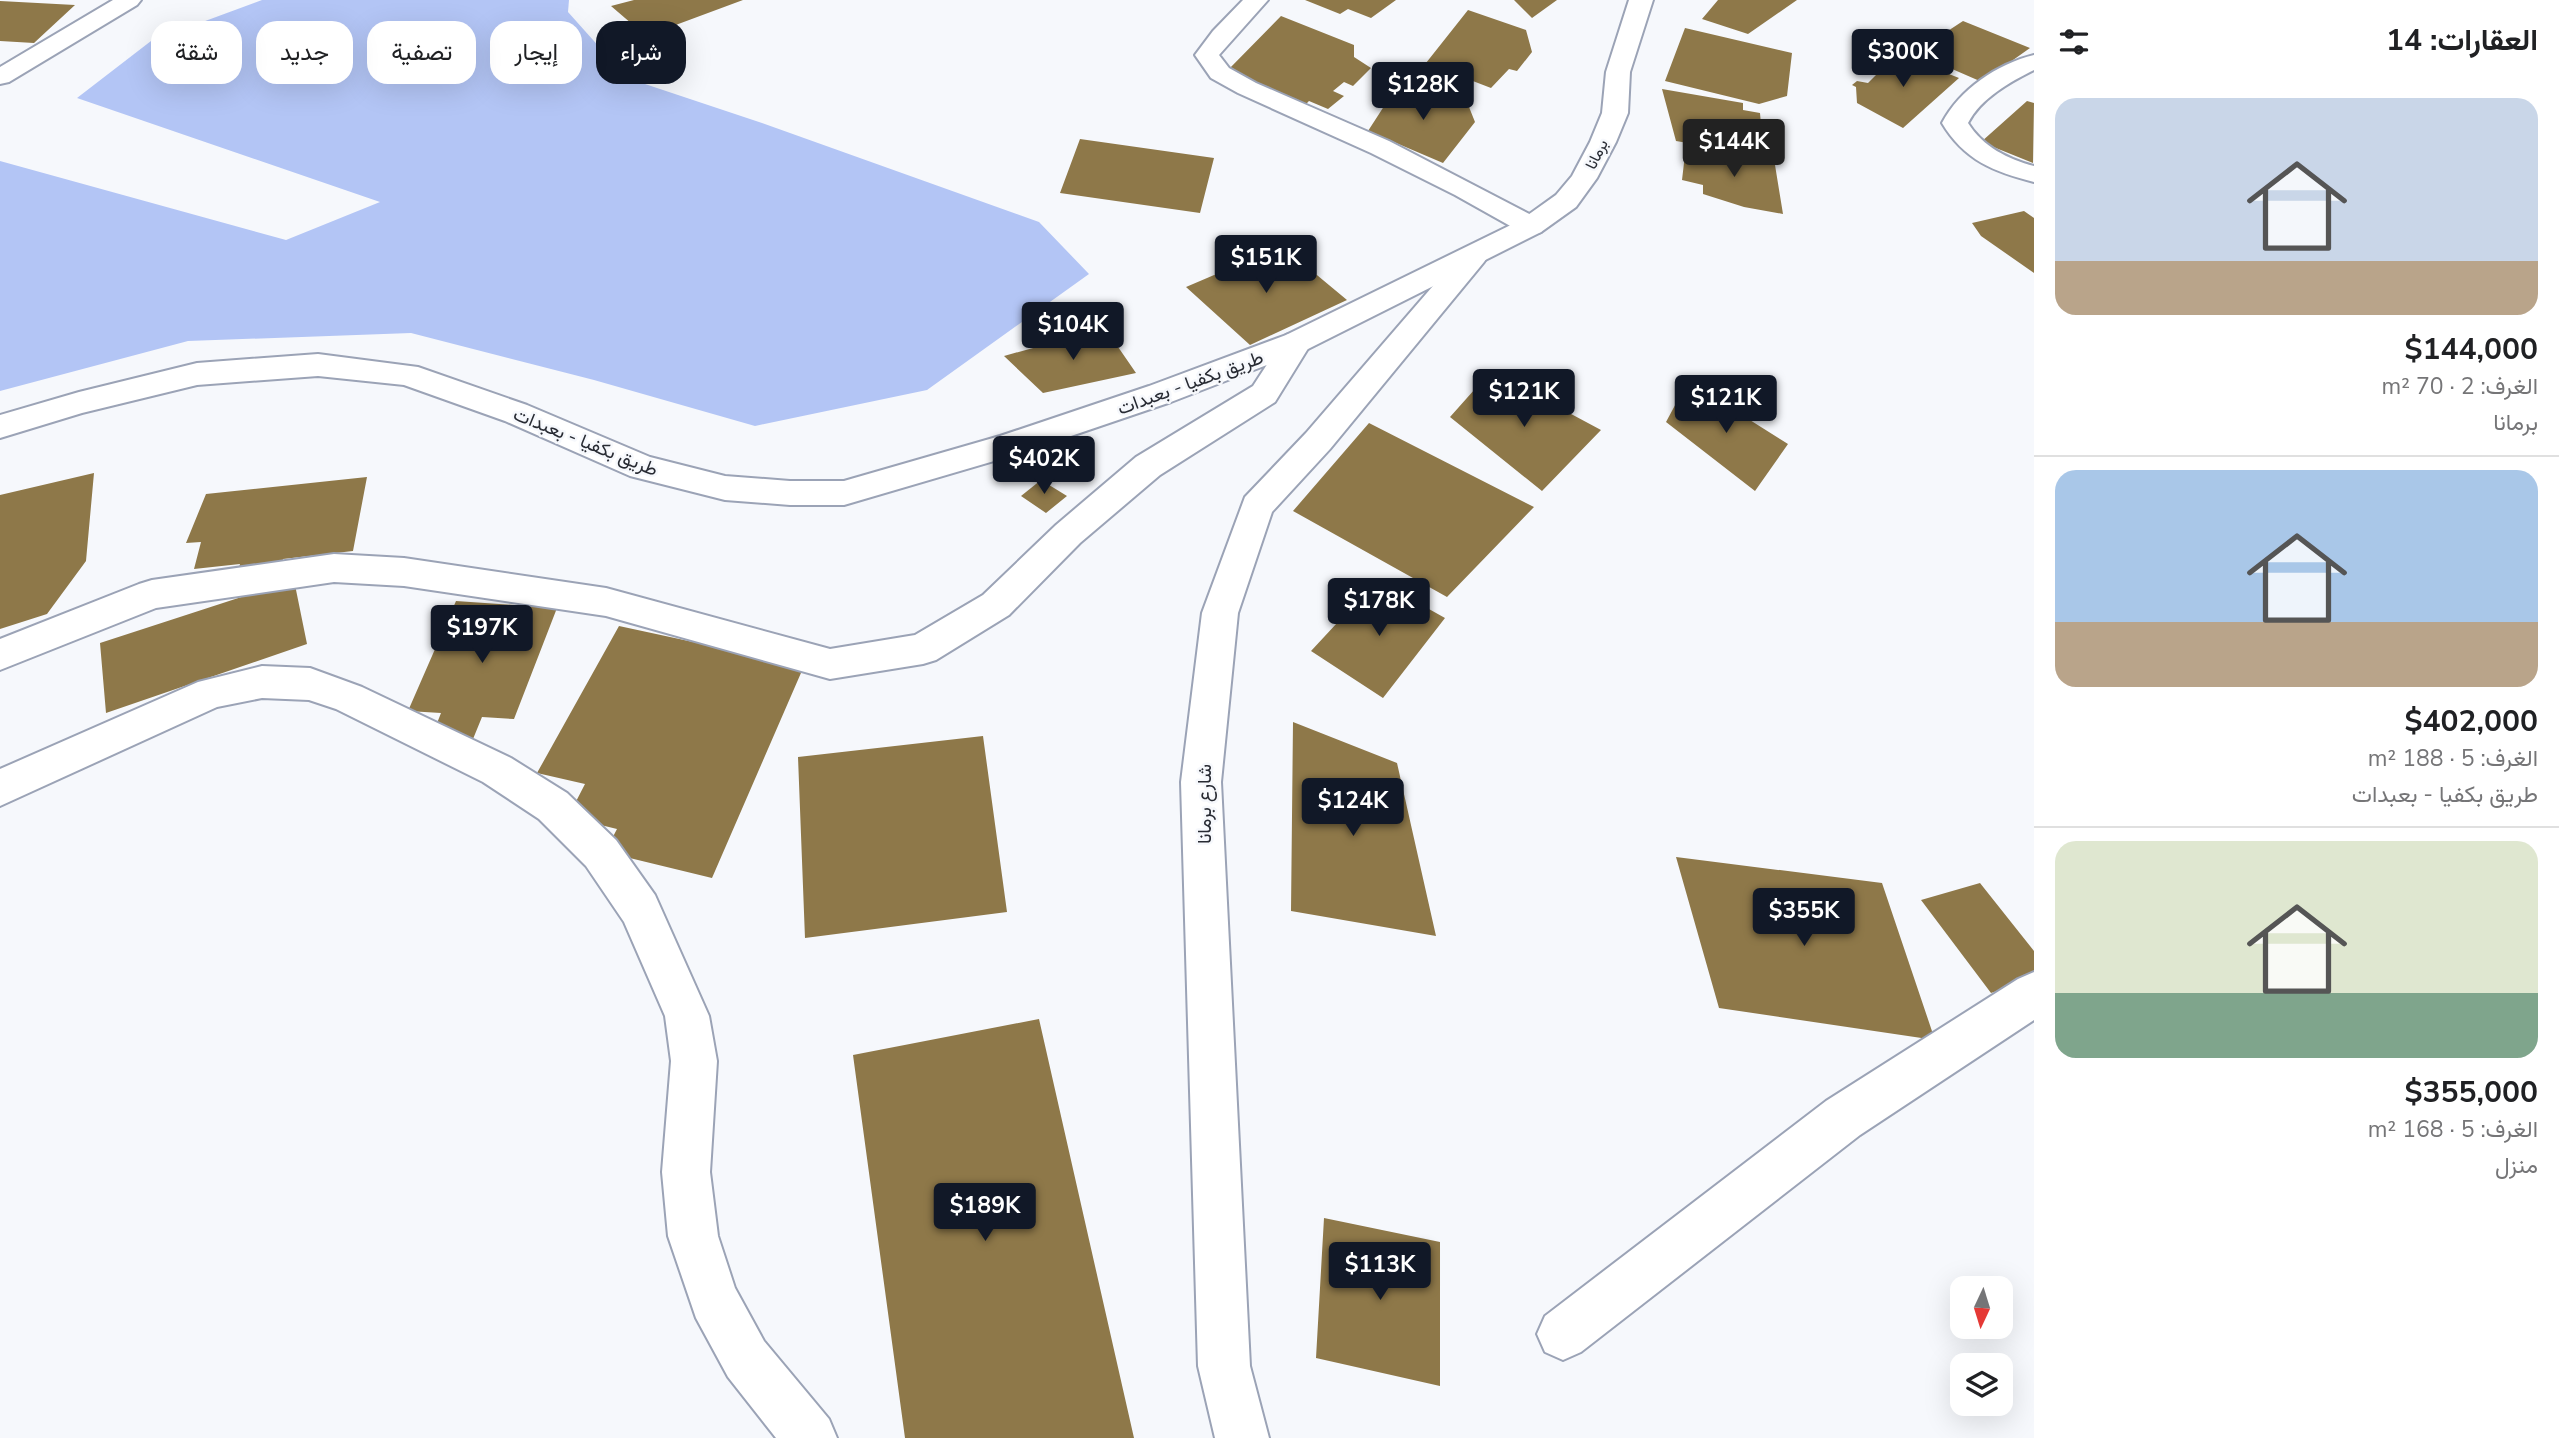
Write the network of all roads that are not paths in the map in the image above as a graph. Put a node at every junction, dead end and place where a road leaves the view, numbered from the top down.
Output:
1 (129, 0) edge
2 (1256, 0) edge
3 (1641, 0) edge
4 (2034, 62) edge
5 (0, 77) edge
6 (2034, 174) edge
7 (1531, 226) junction
8 (1474, 256) junction
9 (1297, 342) junction
10 (0, 427) edge
11 (0, 655) edge
12 (0, 788) edge
13 (2034, 995) edge
14 (1563, 1334) dead end
15 (810, 1438) edge
16 (1242, 1438) edge

1 - 5 street
2 - 7 street
3 - 7 street, برمانا
4 - 6 street
7 - 8 street, برمانا
8 - 9 street, طريق بكفيا - بعبدات
8 - 16 street, شارع برمانا
9 - 10 street, طريق بكفيا - بعبدات
9 - 11 street
12 - 15 street
13 - 14 street

